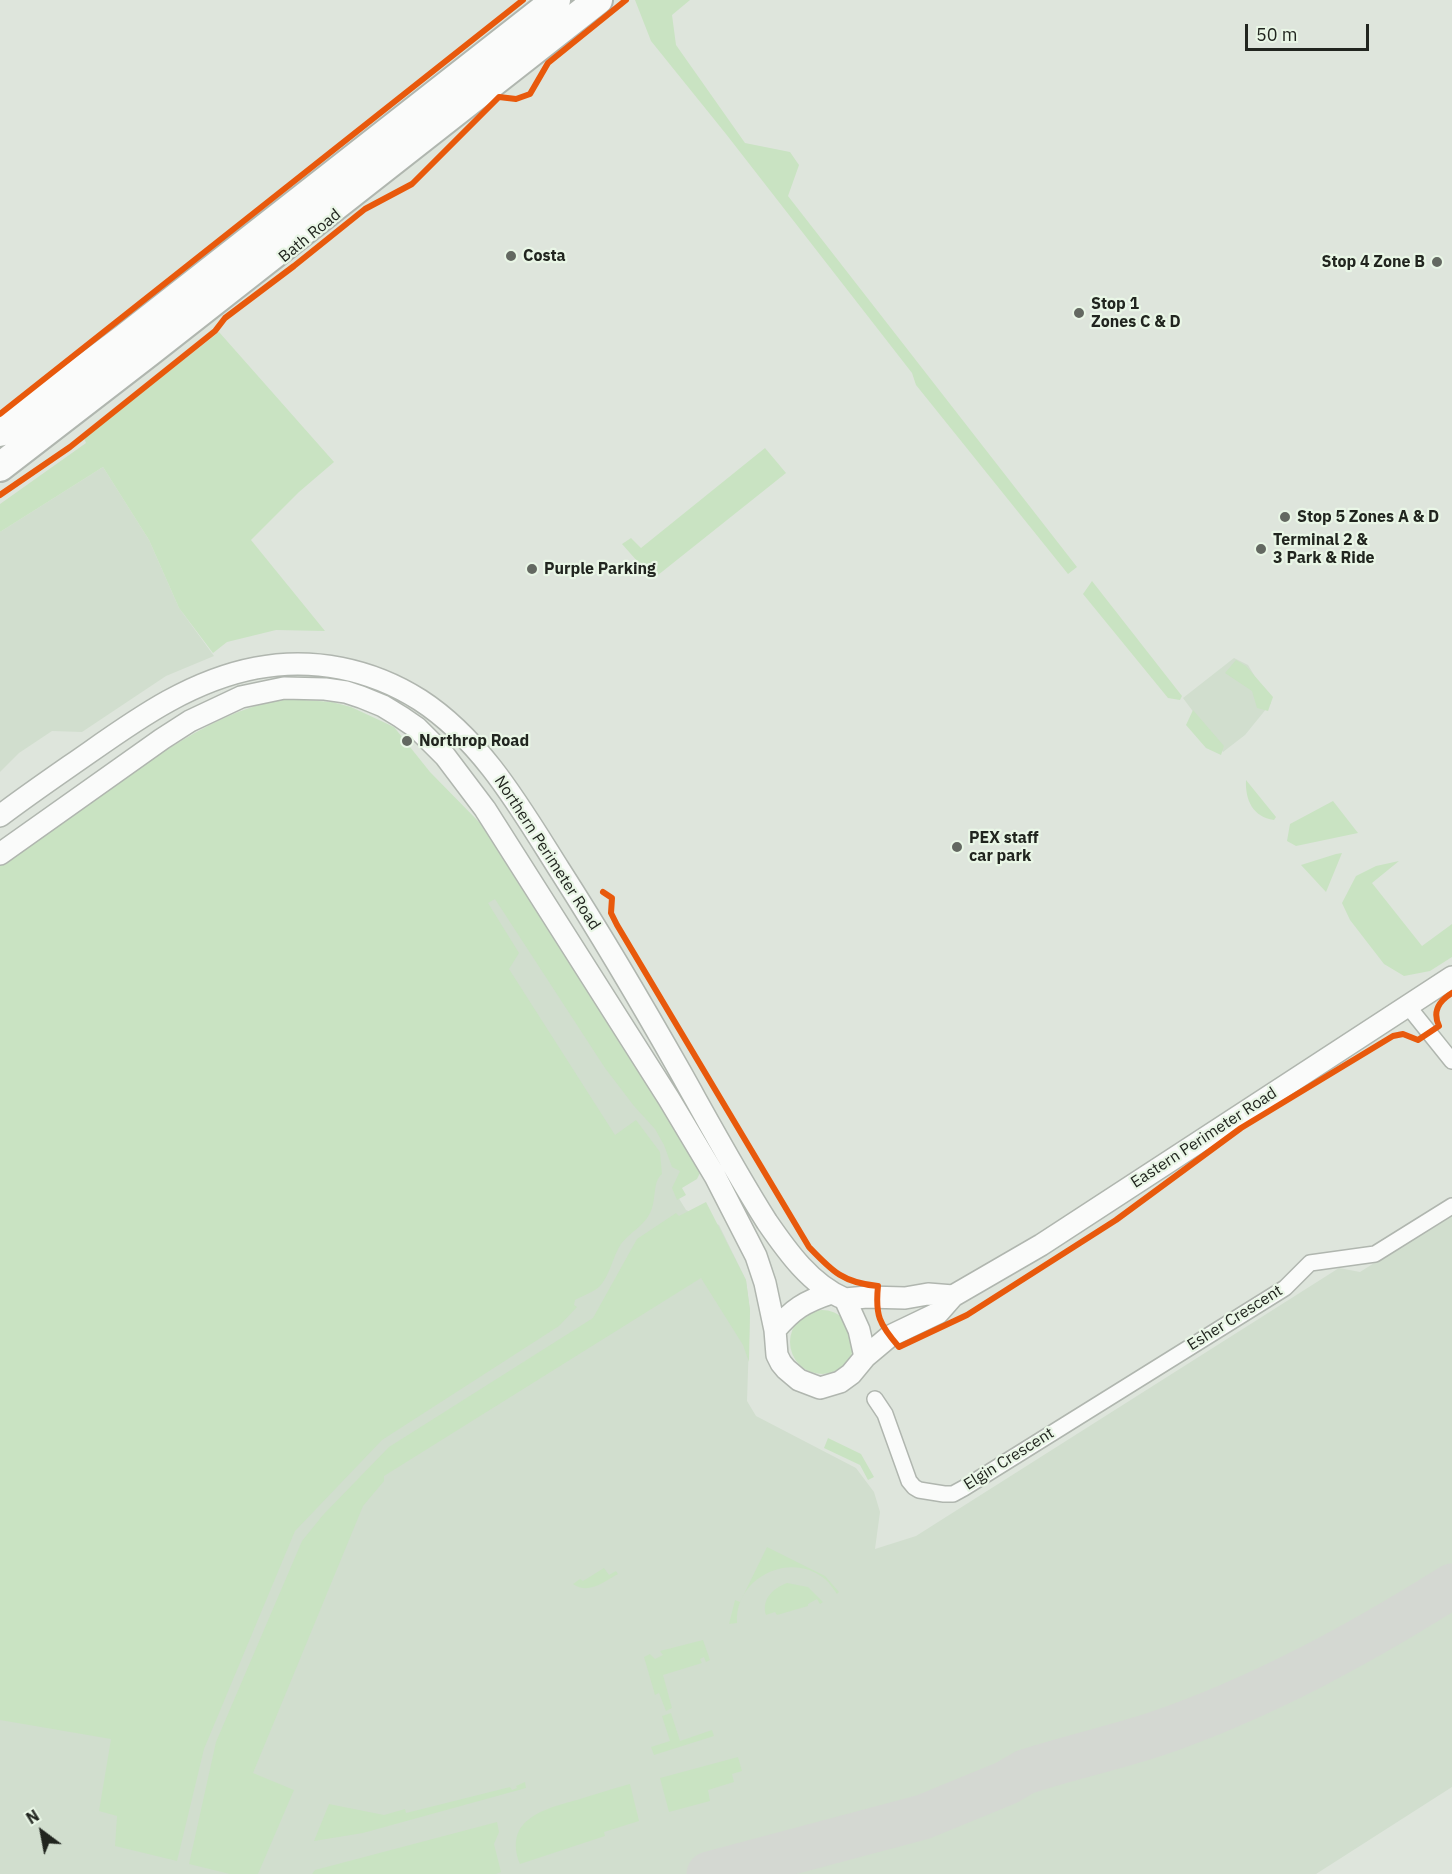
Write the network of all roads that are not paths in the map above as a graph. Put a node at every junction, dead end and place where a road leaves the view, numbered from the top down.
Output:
1 (556, 0) edge
2 (598, 0) edge
3 (0, 432) edge
4 (0, 467) edge
5 (0, 816) edge
6 (0, 854) edge
7 (1452, 977) edge
8 (1407, 1005) junction
9 (1452, 1061) edge
10 (1452, 1206) edge
11 (838, 1296) junction
12 (953, 1296) junction
13 (775, 1330) junction
14 (865, 1357) junction
15 (875, 1399) dead end
16 (1090, 1409) joint

1 - 3 highway, Bath Road
2 - 4 highway, Bath Road
5 - 11 street, Northern Perimeter Road
6 - 13 street, Northern Perimeter Road
7 - 8 street, Eastern Perimeter Road
8 - 9 street
8 - 12 street, Eastern Perimeter Road
10 - 16 street, Esher Crescent
11 - 12 street
11 - 13 street
11 - 14 street
12 - 14 street, Eastern Perimeter Road
13 - 14 street
15 - 16 street, Elgin Crescent

